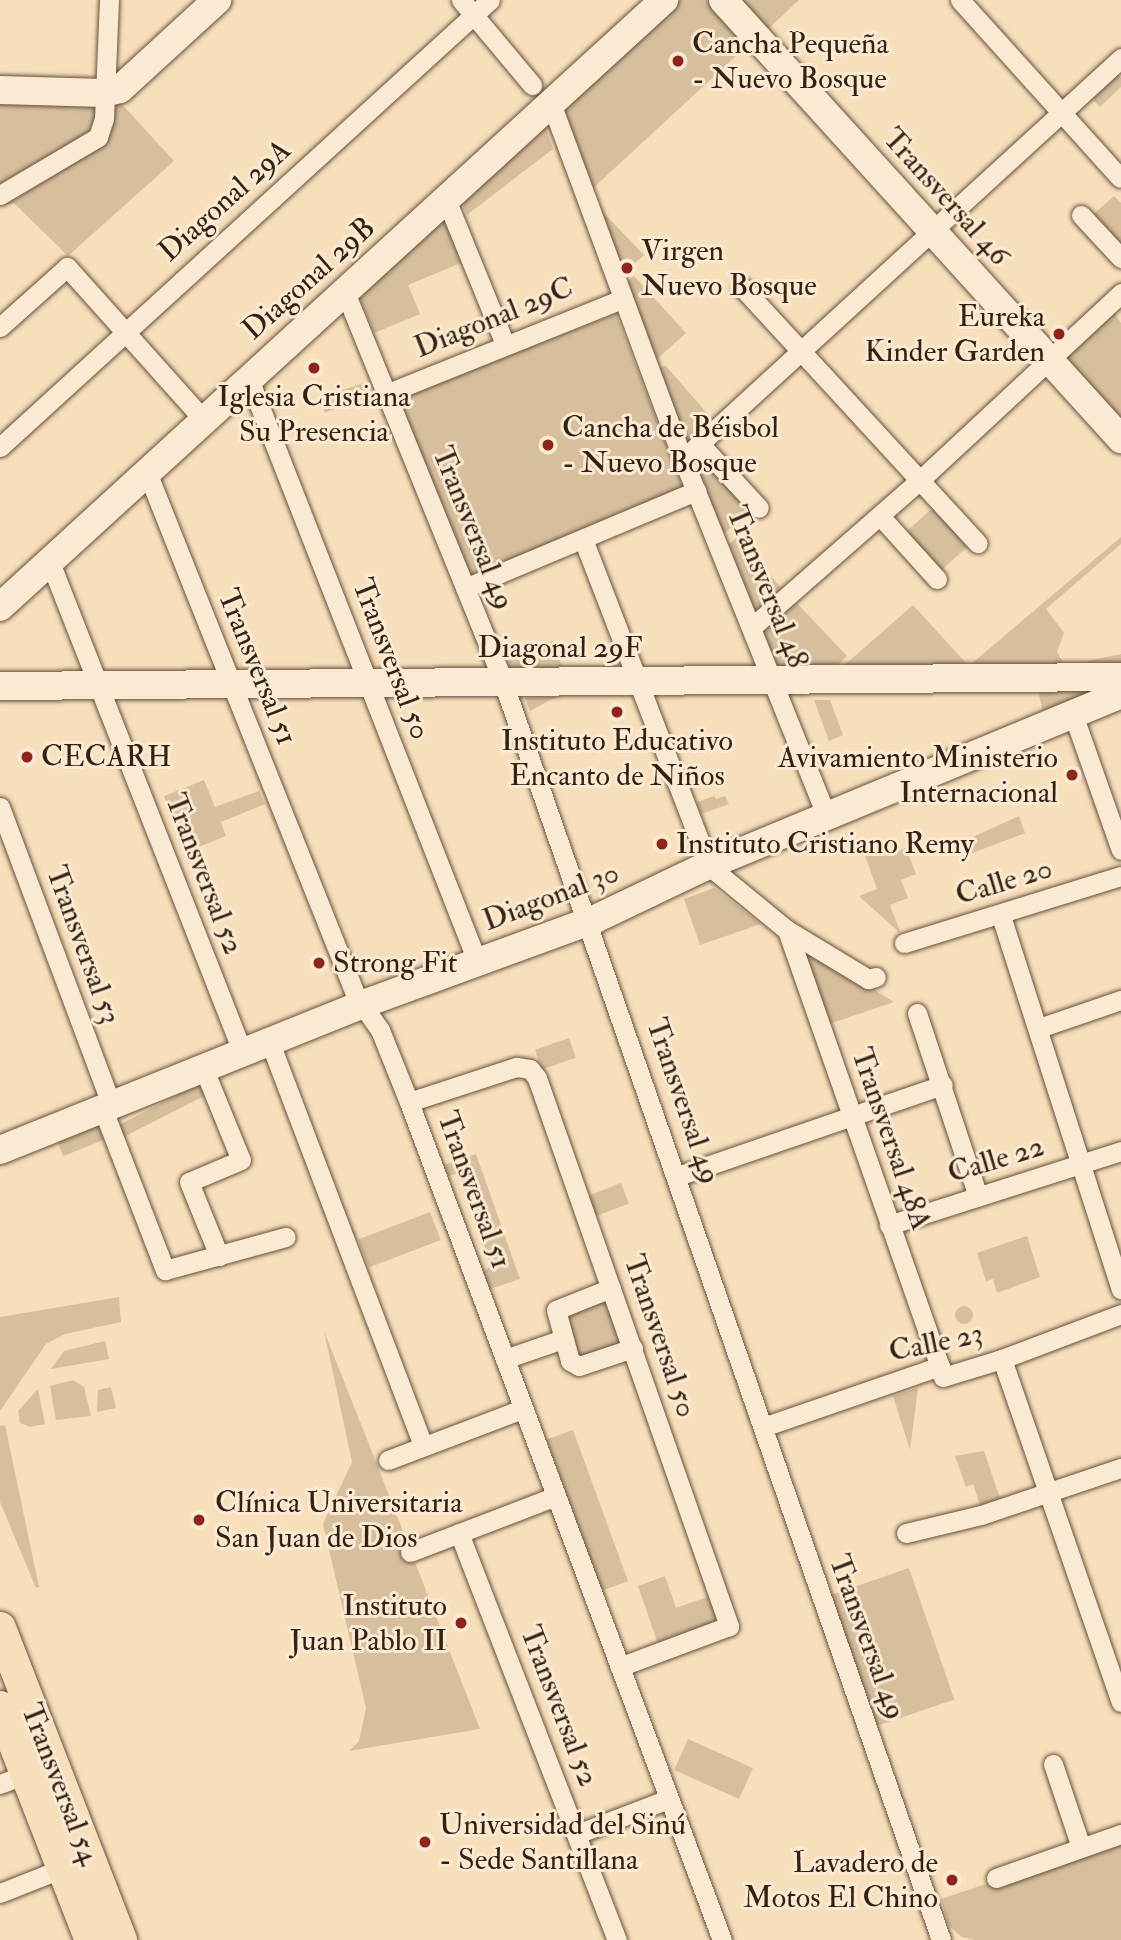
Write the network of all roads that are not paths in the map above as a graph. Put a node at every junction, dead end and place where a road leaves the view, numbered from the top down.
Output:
1 (109, 0) edge
2 (217, 0) edge
3 (490, 0) edge
4 (664, 0) edge
5 (723, 0) edge
6 (960, 0) edge
7 (467, 7) edge
8 (1121, 58) edge
9 (0, 90) edge
10 (104, 93) junction
11 (542, 94) junction
12 (1062, 113) junction
13 (1120, 178) edge
14 (0, 195) edge
15 (446, 199) junction
16 (1081, 215) dead end
17 (932, 231) junction
18 (1121, 258) edge
19 (742, 287) dead end
20 (345, 292) junction
21 (1121, 293) edge
22 (622, 299) junction
23 (0, 327) edge
24 (125, 332) junction
25 (506, 344) junction
26 (800, 352) junction
27 (1049, 361) junction
28 (249, 379) junction
29 (388, 393) junction
30 (204, 420) junction
31 (1120, 434) edge
32 (699, 443) junction
33 (0, 447) edge
34 (683, 459) junction
35 (147, 472) junction
36 (920, 480) junction
37 (696, 491) junction
38 (759, 508) dead end
39 (880, 516) junction
40 (583, 538) junction
41 (977, 543) dead end
42 (50, 562) junction
43 (937, 579) dead end
44 (464, 588) junction
45 (0, 607) edge
46 (752, 627) junction
47 (1121, 677) edge
48 (772, 680) junction
49 (636, 681) junction
50 (503, 682) junction
51 (368, 683) junction
52 (232, 684) junction
53 (0, 685) edge
54 (99, 685) junction
55 (1121, 694) edge
56 (1073, 714) junction
57 (0, 807) edge
58 (827, 818) junction
59 (1121, 850) edge
60 (709, 866) junction
61 (1121, 876) edge
62 (1001, 916) junction
63 (588, 921) junction
64 (787, 930) junction
65 (904, 943) dead end
66 (477, 961) junction
67 (876, 977) dead end
68 (1121, 1000) edge
69 (363, 1004) junction
70 (917, 1013) dead end
71 (1039, 1028) junction
72 (269, 1040) junction
73 (242, 1051) junction
74 (203, 1067) junction
75 (943, 1085) junction
76 (409, 1102) junction
77 (107, 1106) junction
78 (851, 1116) junction
79 (0, 1150) edge
80 (1121, 1151) edge
81 (1083, 1164) junction
82 (678, 1176) junction
83 (978, 1196) junction
84 (889, 1225) junction
85 (286, 1237) dead end
86 (219, 1256) junction
87 (611, 1288) junction
88 (1121, 1289) edge
89 (1121, 1314) edge
90 (563, 1339) junction
91 (633, 1348) junction
92 (505, 1359) junction
93 (1002, 1359) junction
94 (940, 1366) junction
95 (522, 1409) junction
96 (763, 1427) junction
97 (423, 1446) junction
98 (388, 1460) dead end
99 (1121, 1468) edge
100 (1050, 1492) junction
101 (553, 1497) junction
102 (459, 1533) junction
103 (905, 1533) dead end
104 (411, 1552) dead end
105 (0, 1628) edge
106 (619, 1667) junction
107 (1121, 1702) edge
108 (0, 1707) edge
109 (1053, 1764) dead end
110 (13, 1779) edge
111 (668, 1799) junction
112 (1121, 1833) edge
113 (577, 1834) junction
114 (1081, 1847) junction
115 (63, 1868) junction
116 (996, 1878) dead end
117 (0, 1893) edge
118 (91, 1940) edge
119 (121, 1940) edge
120 (617, 1940) edge
121 (722, 1940) edge
122 (941, 1940) edge

1 - 10 street
2 - 10 street
3 - 7 street, Diagonal 29A
4 - 11 street, Diagonal 29B
5 - 17 street, Transversal 46
6 - 12 street
7 - 11 street, Transversal 48
7 - 24 street, Diagonal 29A
8 - 12 street
9 - 10 street
10 - 14 street
11 - 15 street, Diagonal 29B
11 - 22 street, Transversal 48
12 - 13 street
12 - 17 street
15 - 20 street, Diagonal 29B
15 - 25 street
16 - 18 street
17 - 26 street
17 - 27 street, Transversal 46
19 - 26 street
20 - 28 street, Diagonal 29B
20 - 29 street, Transversal 49
21 - 27 street
22 - 25 street, Diagonal 29C
22 - 34 street, Transversal 48
23 - 24 street
24 - 30 street
24 - 33 street, Diagonal 29A
25 - 29 street, Diagonal 29C
26 - 32 street
26 - 36 street
27 - 31 street, Transversal 46
27 - 36 street
28 - 30 street, Diagonal 29B
28 - 51 street, Transversal 50
29 - 44 street, Transversal 49
30 - 35 street, Diagonal 29B
32 - 34 street
32 - 38 street
34 - 37 street, Transversal 48
35 - 42 street, Diagonal 29B
35 - 52 street, Transversal 51
36 - 39 street
36 - 41 street
37 - 40 street
37 - 46 street, Transversal 48
39 - 43 street
39 - 46 street
40 - 44 street
40 - 49 street
42 - 45 street, Diagonal 29B
42 - 54 street, Transversal 52
44 - 50 street, Transversal 49
46 - 48 street, Transversal 48
47 - 48 street, Diagonal 29F
48 - 49 street, Diagonal 29F
48 - 58 street, Transversal 48
49 - 50 street, Diagonal 29F
49 - 60 street
50 - 51 street, Diagonal 29F
50 - 63 street, Transversal 49
51 - 52 street, Diagonal 29F
51 - 66 street, Transversal 50
52 - 54 street, Diagonal 29F
52 - 69 street, Transversal 51
53 - 54 street, Diagonal 29F
54 - 73 street, Transversal 52
55 - 56 street, Diagonal 30
56 - 58 street, Diagonal 30
56 - 59 street
57 - 77 street, Transversal 53
58 - 60 street, Diagonal 30
60 - 63 street, Diagonal 30
60 - 64 street
61 - 62 street, Calle 20
62 - 65 street, Calle 20
62 - 71 street
63 - 66 street, Diagonal 30
63 - 82 street, Transversal 49
64 - 67 street
64 - 78 street, Transversal 48A
66 - 69 street, Diagonal 30
68 - 71 street
69 - 72 street, Diagonal 30
69 - 76 street, Transversal 51
70 - 75 street
71 - 81 street
72 - 73 street, Diagonal 30
72 - 97 street
73 - 74 street, Diagonal 30
74 - 77 street, Diagonal 30
74 - 86 street
75 - 78 street
75 - 83 street
76 - 87 street, Transversal 50
76 - 92 street, Transversal 51
77 - 79 street, Diagonal 30
77 - 86 street, Transversal 53
78 - 82 street
78 - 84 street, Transversal 48A
80 - 81 street, Calle 22
81 - 83 street, Calle 22
81 - 88 street
82 - 96 street, Transversal 49
83 - 84 street, Calle 22
84 - 94 street, Transversal 48A
85 - 86 street, Transversal 53
87 - 90 street
87 - 91 street, Transversal 50
89 - 93 street, Calle 23
90 - 91 street
90 - 92 street
91 - 106 street, Transversal 50
92 - 95 street, Transversal 51
93 - 94 street, Calle 23
93 - 100 street
94 - 96 street, Calle 23
95 - 97 street
95 - 101 street, Transversal 51
96 - 122 street, Transversal 49
97 - 98 street
99 - 100 street
100 - 103 street
100 - 107 street
101 - 102 street
101 - 106 street, Transversal 51
102 - 104 street
102 - 113 street, Transversal 52
105 - 119 main road, Transversal 54
106 - 111 street, Transversal 51
108 - 110 main road, Transversal 54
109 - 114 street
110 - 115 main road, Transversal 54
111 - 113 street
111 - 121 street, Transversal 51
112 - 114 street
113 - 120 street, Transversal 52
114 - 116 street
115 - 117 street
115 - 118 main road, Transversal 54

